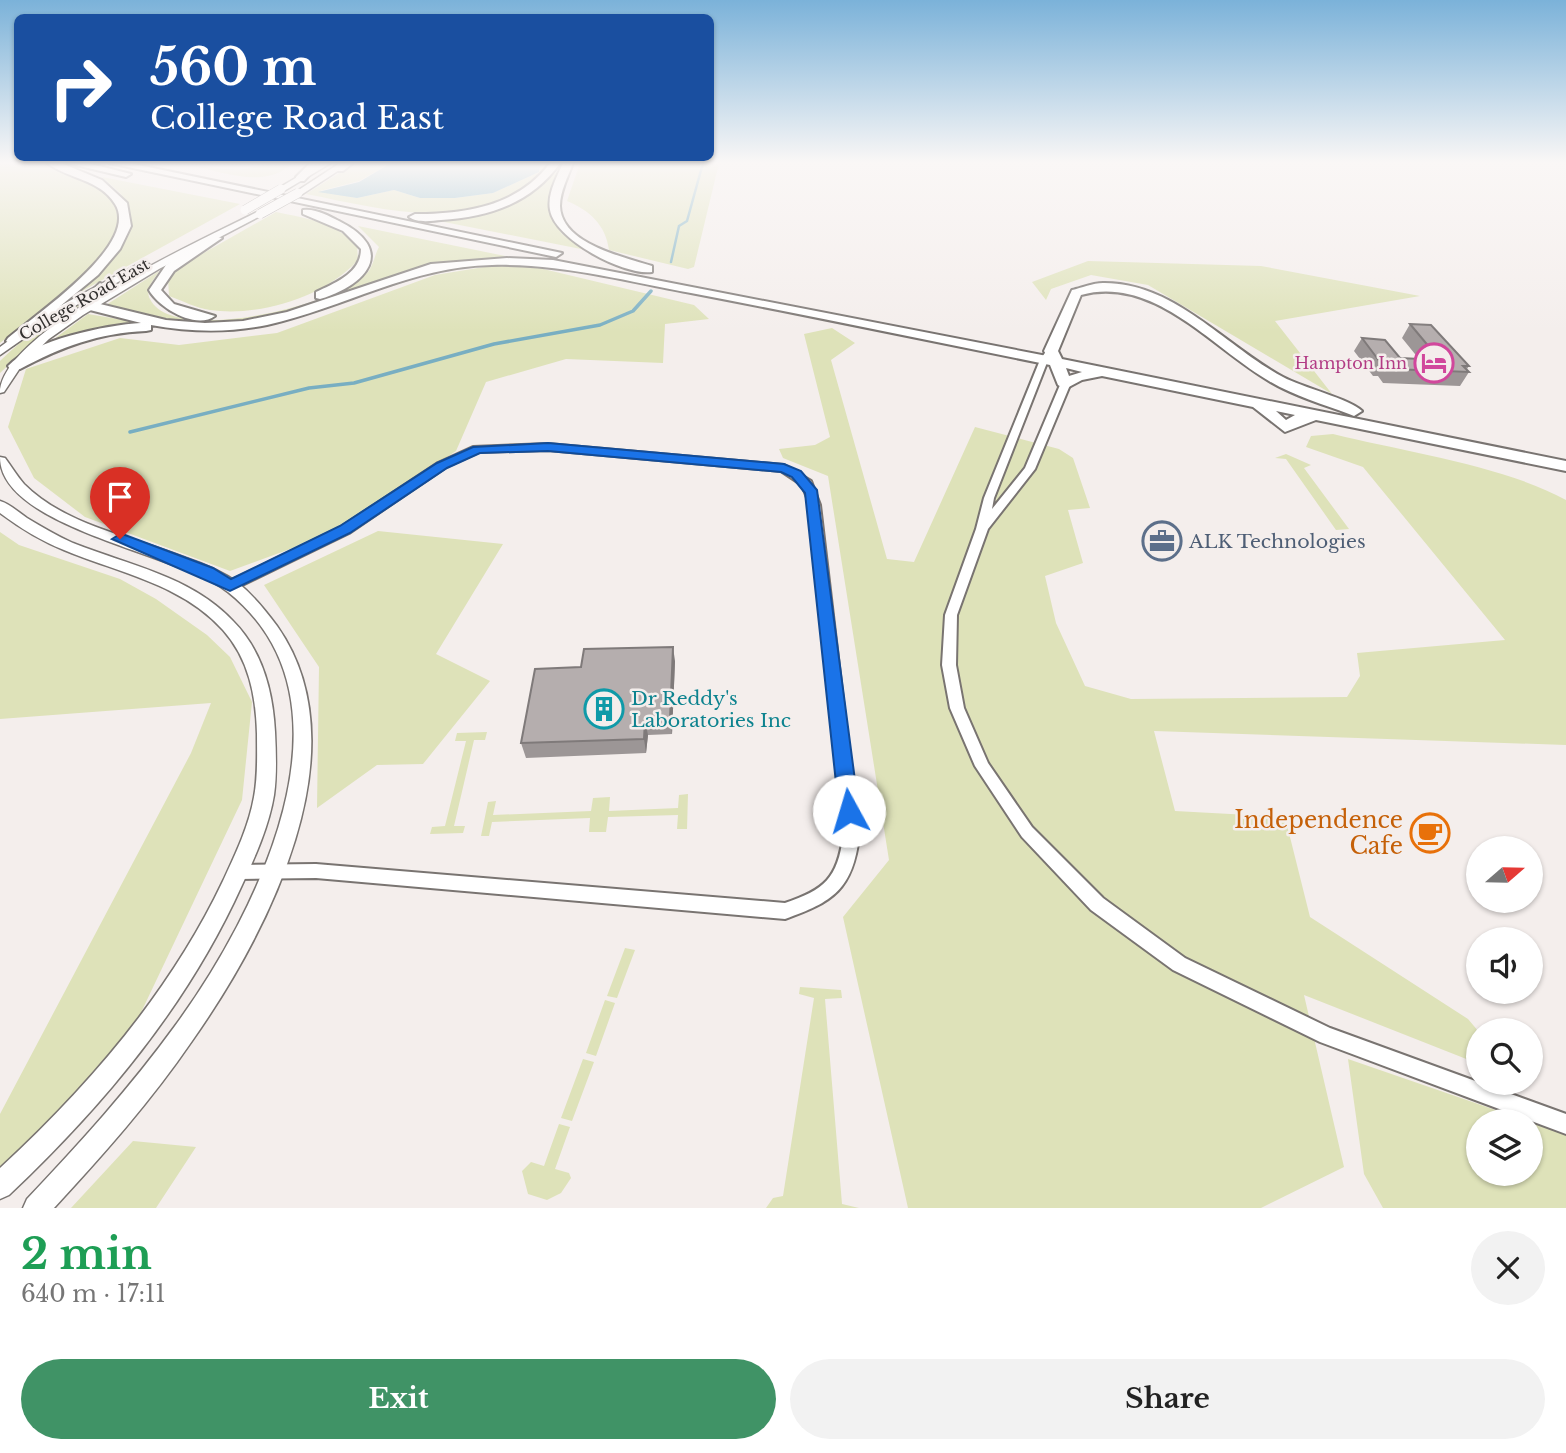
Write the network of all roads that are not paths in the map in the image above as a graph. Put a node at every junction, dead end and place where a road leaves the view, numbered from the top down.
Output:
1 (125, 219) edge
2 (227, 219) edge
3 (250, 219) edge
4 (324, 219) edge
5 (352, 219) edge
6 (395, 219) edge
7 (558, 219) edge
8 (216, 238) junction
9 (648, 269) junction
10 (597, 270) junction
11 (100, 287) junction
12 (91, 306) junction
13 (181, 326) junction
14 (13, 341) junction
15 (0, 352) edge
16 (1051, 358) junction
17 (15, 366) junction
18 (1108, 373) junction
19 (1065, 385) junction
20 (0, 389) edge
21 (1354, 411) junction
22 (1566, 455) edge
23 (0, 461) edge
24 (1566, 466) edge
25 (0, 506) edge
26 (982, 529) junction
27 (230, 586) junction
28 (239, 872) junction
29 (275, 872) junction
30 (1566, 1124) edge
31 (0, 1186) edge
32 (36, 1208) edge

1 - 14 highway
2 - 11 street, College Road East, bridge
3 - 8 street, College Road East, bridge
4 - 8 highway
5 - 10 highway
6 - 9 highway
7 - 9 highway
8 - 12 street, College Road East
9 - 16 highway
10 - 13 highway
10 - 16 highway
11 - 12 highway
11 - 14 street, College Road East
12 - 13 highway
12 - 17 street, College Road East
13 - 17 highway
14 - 15 street, College Road East
16 - 18 highway
16 - 19 highway
16 - 21 highway
16 - 21 highway
16 - 26 street
17 - 20 street, College Road East
18 - 19 highway
18 - 24 highway
19 - 26 street
21 - 22 highway
23 - 27 street
25 - 28 street
26 - 30 street
27 - 29 street
27 - 29 street
28 - 29 street
28 - 31 street
29 - 32 street

